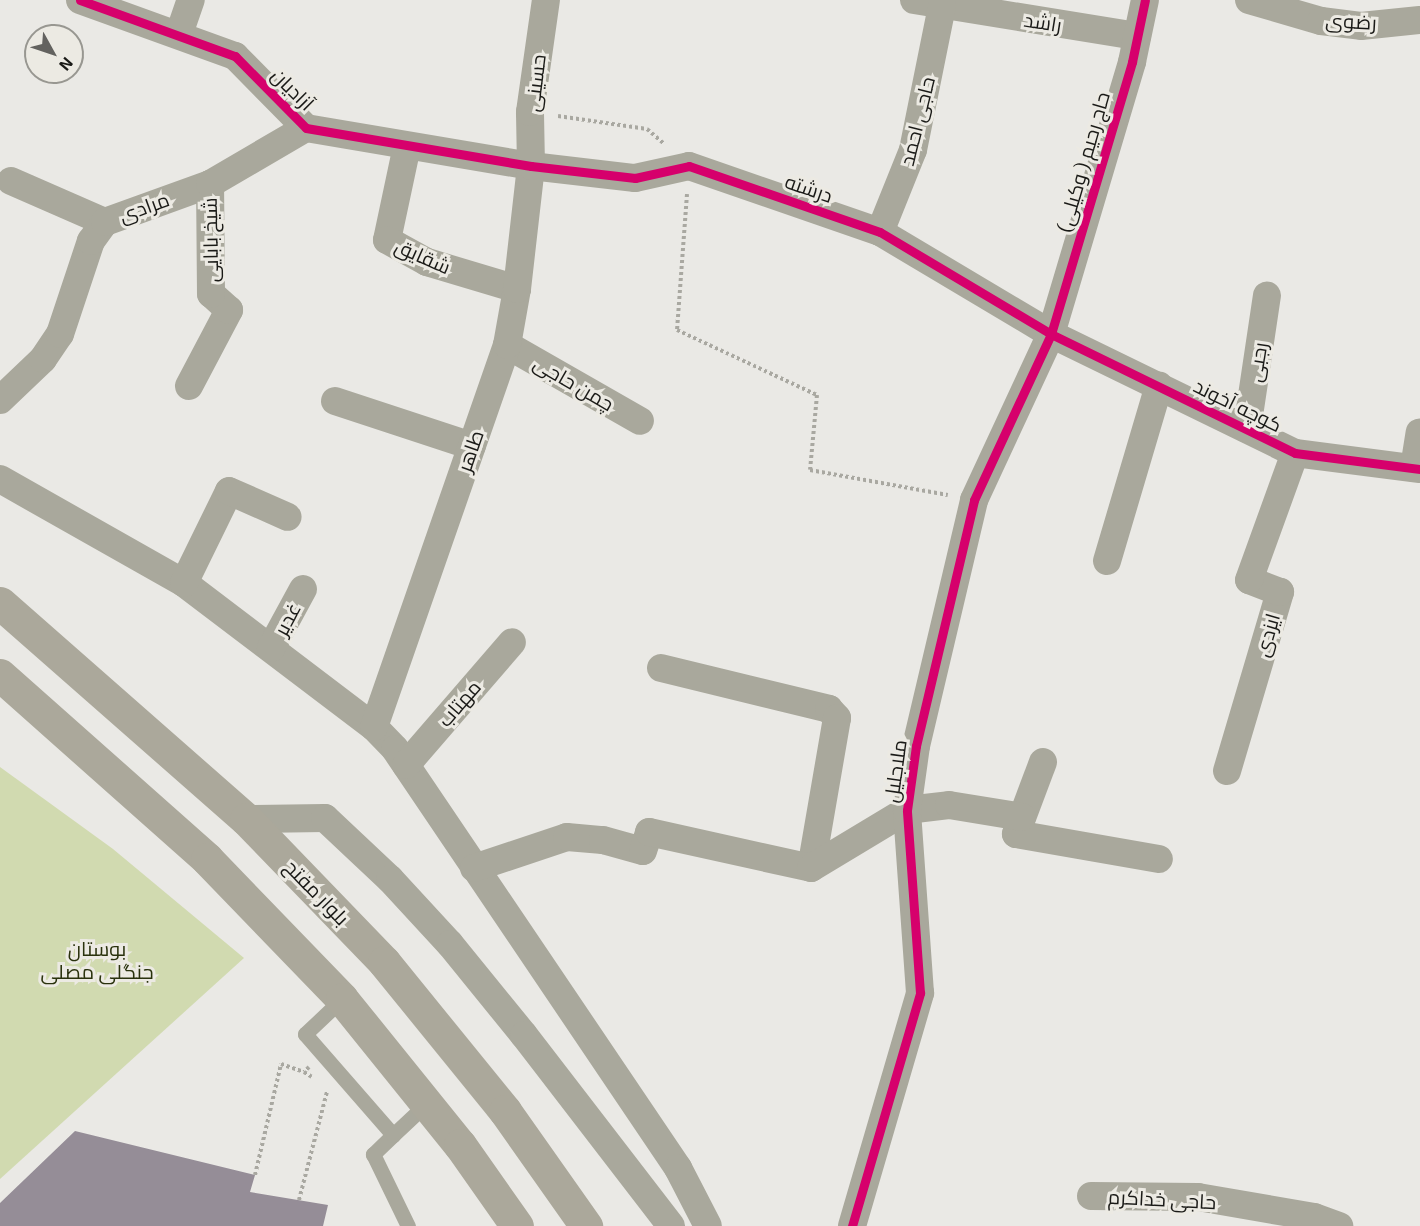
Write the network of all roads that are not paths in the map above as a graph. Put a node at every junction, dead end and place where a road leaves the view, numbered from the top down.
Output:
1 (80, 0) edge
2 (191, 0) edge
3 (546, 0) edge
4 (914, 0) edge
5 (1145, 0) edge
6 (1249, 0) edge
7 (942, 6) junction
8 (1420, 20) edge
9 (179, 34) junction
10 (1137, 36) junction
11 (306, 128) junction
12 (406, 146) junction
13 (531, 166) junction
14 (11, 181) dead end
15 (210, 184) junction
16 (105, 222) junction
17 (880, 232) junction
18 (517, 289) junction
19 (1267, 296) dead end
20 (1052, 334) junction
21 (507, 345) junction
22 (189, 386) dead end
23 (1159, 387) junction
24 (0, 400) edge
25 (334, 401) dead end
26 (640, 421) dead end
27 (1247, 429) junction
28 (1420, 432) edge
29 (472, 446) junction
30 (1295, 453) junction
31 (1417, 468) edge
32 (0, 479) edge
33 (288, 517) dead end
34 (1107, 561) dead end
35 (184, 583) junction
36 (303, 589) dead end
37 (0, 603) edge
38 (512, 642) dead end
39 (271, 648) junction
40 (661, 668) dead end
41 (0, 675) edge
42 (374, 727) junction
43 (1043, 762) dead end
44 (406, 765) junction
45 (1227, 771) dead end
46 (907, 810) junction
47 (1022, 817) junction
48 (246, 819) junction
49 (1159, 859) dead end
50 (474, 868) junction
51 (811, 868) junction
52 (342, 999) junction
53 (426, 1104) junction
54 (393, 1135) junction
55 (1091, 1196) dead end
56 (408, 1226) edge
57 (517, 1226) edge
58 (586, 1226) edge
59 (670, 1226) edge
60 (708, 1226) edge
61 (852, 1226) edge
62 (1339, 1226) edge

1 - 9 street, آزادیان
2 - 9 street
3 - 13 street, حسینی
4 - 7 street, راشد
5 - 10 street, حاج رحیم ( وکیلی)
6 - 8 street, رضوی
7 - 10 street, راشد
7 - 17 street, حاجی احمد
9 - 11 street, آزادیان
10 - 20 street, حاج رحیم ( وکیلی)
11 - 12 street, آزادیان
11 - 15 street, مرادی
12 - 13 street, آزادیان
12 - 18 street, شقایق
13 - 17 street, درشته
13 - 18 street, طاهر
14 - 16 street
15 - 16 street, مرادی
15 - 22 street, شیخ بابایی
16 - 24 street, مرادی
17 - 20 street, درشته
18 - 21 street, طاهر
19 - 27 street, رجبی
20 - 23 street, کوچه آخوند
20 - 46 street, ملاجلیل
21 - 26 street, چمن حاجی
21 - 29 street, طاهر
23 - 27 street, کوچه آخوند
23 - 34 street
25 - 29 street
27 - 30 street, کوچه آخوند
28 - 31 street
29 - 42 street, طاهر
30 - 31 street, کوچه آخوند
30 - 45 street, ایزدی
32 - 35 street
33 - 35 street
35 - 39 street
36 - 39 street, غدیر
37 - 48 main road, بلوار مفتح
38 - 44 street, مهتاب
39 - 42 street
40 - 51 street
41 - 52 main road
42 - 44 street
43 - 47 street
44 - 50 street
46 - 47 street
46 - 51 street, ملاجلیل
46 - 61 street, ملاجلیل
47 - 49 street
48 - 58 main road, بلوار مفتح
48 - 59 street
50 - 51 street
50 - 60 street
52 - 53 main road
52 - 54 lane
53 - 54 lane
53 - 57 main road
54 - 56 lane
55 - 62 street, حاجی خداکرم

